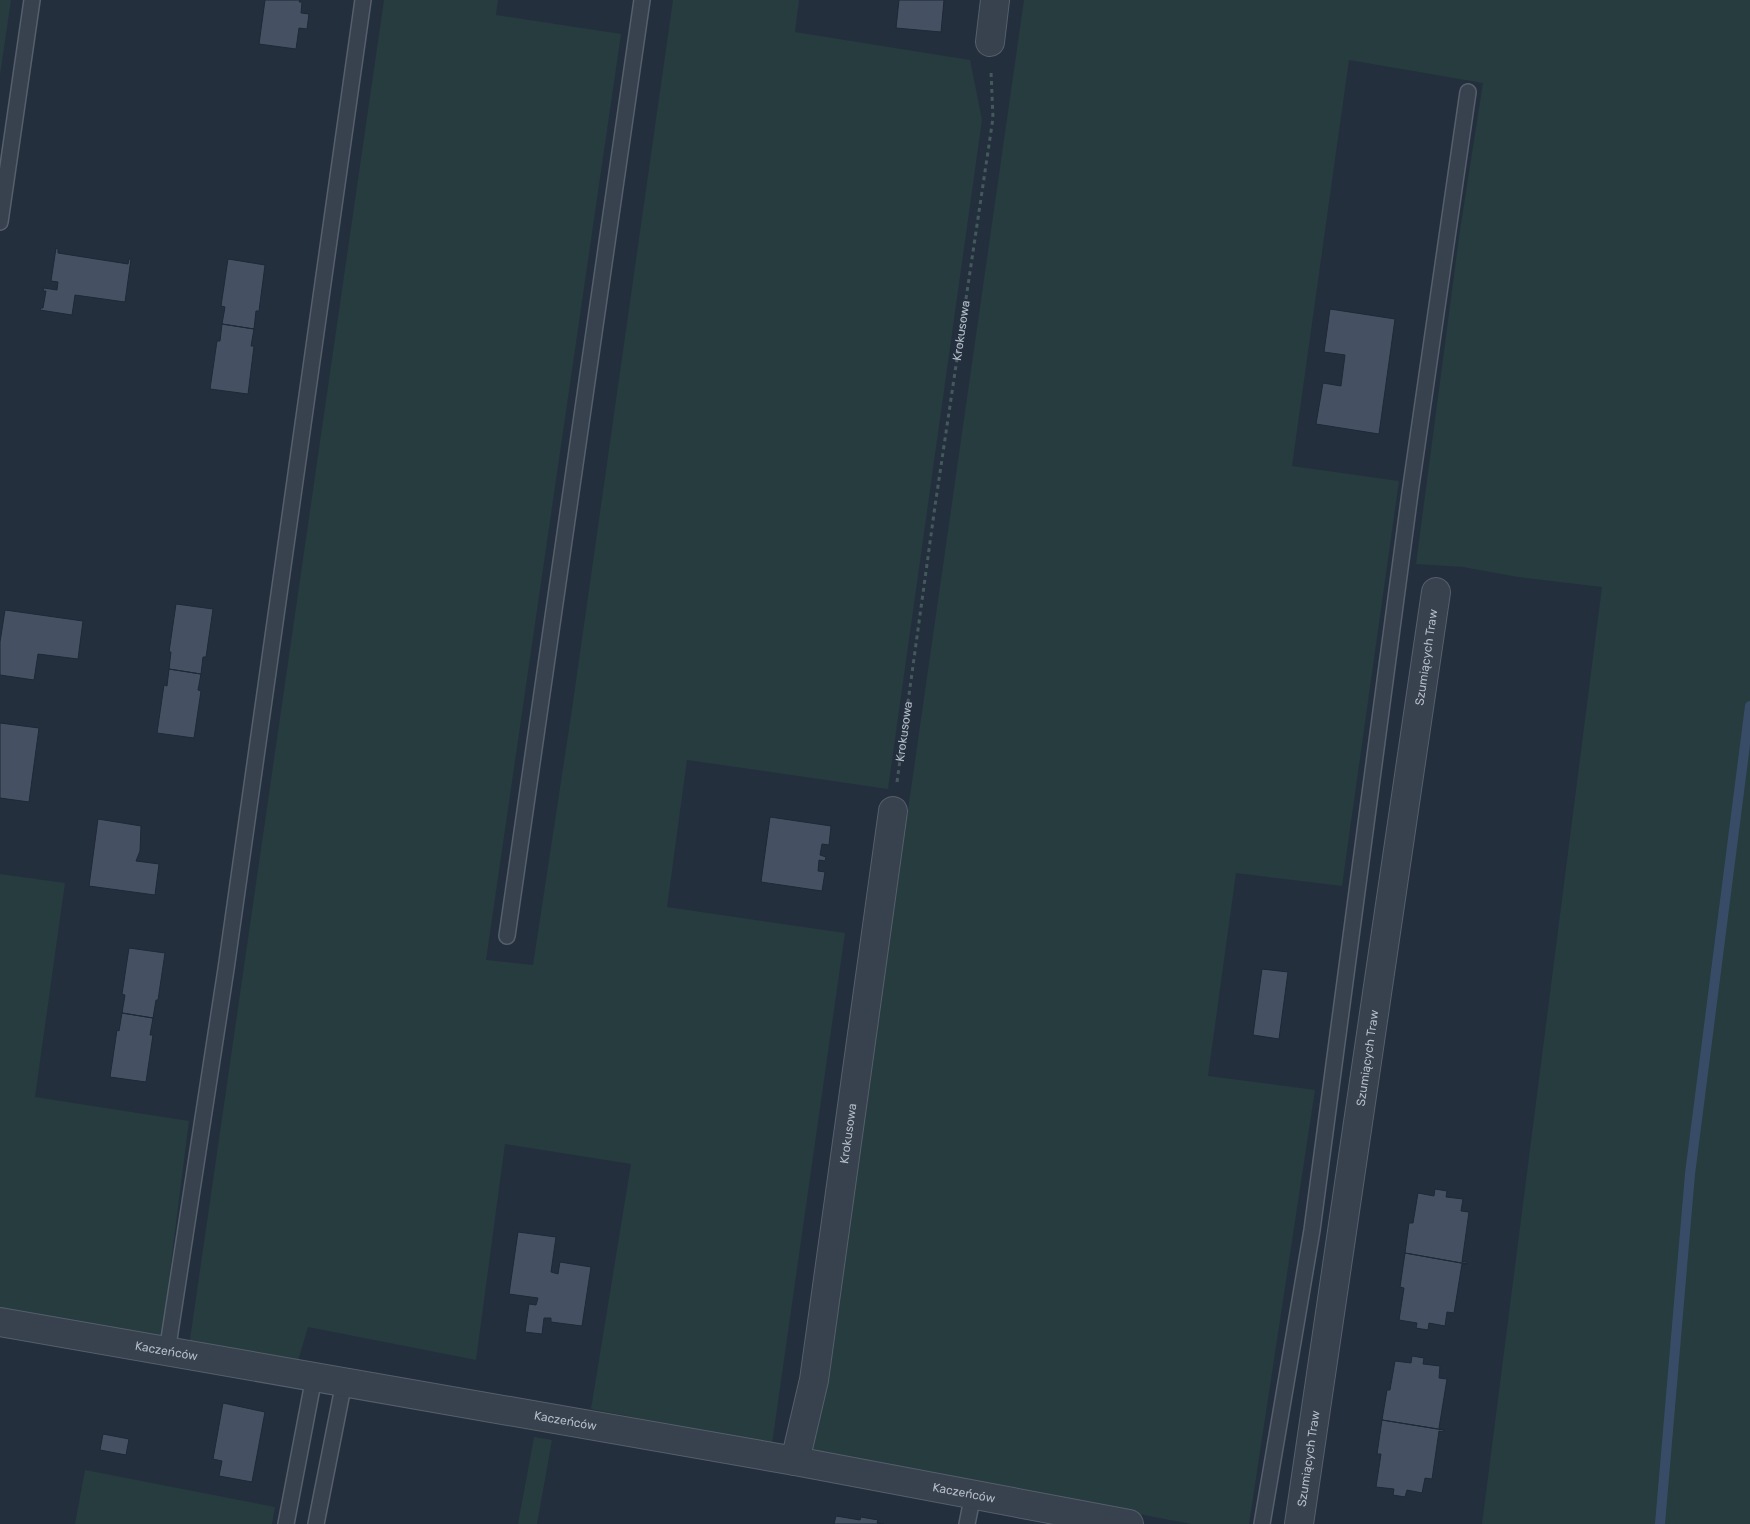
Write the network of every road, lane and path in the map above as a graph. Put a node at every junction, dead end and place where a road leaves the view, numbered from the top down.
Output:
1 (32, 0) edge
2 (363, 0) edge
3 (642, 0) edge
4 (995, 0) edge
5 (990, 42) joint
6 (1468, 92) dead end
7 (0, 222) edge
8 (1436, 592) dead end
9 (893, 811) joint
10 (507, 936) dead end
11 (0, 1322) edge
12 (167, 1352) junction
13 (314, 1377) junction
14 (344, 1382) junction
15 (796, 1461) junction
16 (973, 1494) junction
17 (286, 1524) edge
18 (316, 1524) edge
19 (967, 1524) edge
20 (1129, 1524) edge
21 (1262, 1524) edge
22 (1299, 1524) edge

1 - 7 lane
2 - 12 lane
3 - 10 lane
4 - 5 street
5 - 9 path, Krokusowa
6 - 21 lane
8 - 22 street, Szumiących Traw
9 - 15 street, Krokusowa
11 - 12 street, Kaczeńców
12 - 13 street, Kaczeńców
13 - 14 street, Kaczeńców
13 - 17 lane
14 - 15 street, Kaczeńców
14 - 18 lane
15 - 16 street, Kaczeńców
16 - 19 lane
16 - 20 street, Kaczeńców

